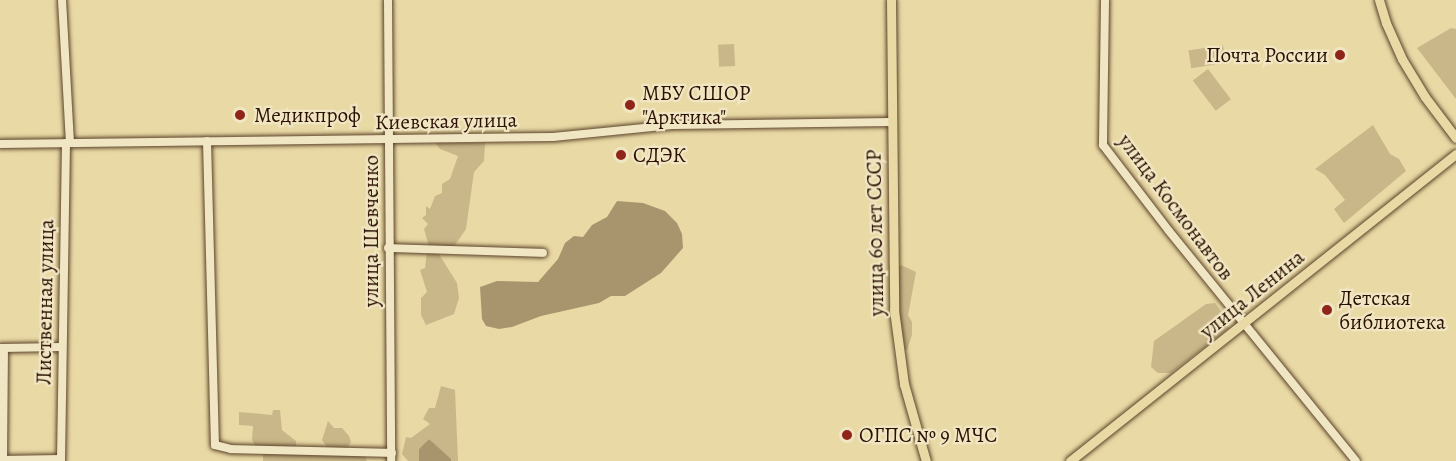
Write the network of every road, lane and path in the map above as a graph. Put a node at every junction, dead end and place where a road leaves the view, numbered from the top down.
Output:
1 (62, 0) edge
2 (388, 0) edge
3 (891, 0) edge
4 (1105, 0) edge
5 (1379, 0) edge
6 (891, 122) junction
7 (1456, 138) edge
8 (389, 140) junction
9 (207, 141) junction
10 (68, 143) junction
11 (0, 144) edge
12 (1456, 154) edge
13 (388, 248) junction
14 (543, 253) dead end
15 (1245, 323) junction
16 (62, 347) junction
17 (2, 348) edge
18 (392, 457) edge
19 (2, 460) edge
20 (61, 460) edge
21 (926, 461) edge
22 (1070, 461) edge
23 (1356, 461) edge

1 - 10 street, Лиственная улица
2 - 8 street, улица Шевченко
3 - 6 main road, улица 60 лет СССР
4 - 15 street, улица Космонавтов
5 - 7 main road
6 - 8 street, Киевская улица
6 - 21 main road, улица 60 лет СССР
8 - 9 street, Киевская улица
8 - 13 street, улица Шевченко
9 - 10 street, Киевская улица
9 - 18 street
10 - 11 street, Киевская улица
10 - 16 street, Лиственная улица
12 - 15 main road, улица Ленина
13 - 14 street
13 - 18 street, улица Шевченко
15 - 22 main road, улица Ленина
15 - 23 street, улица Космонавтов
16 - 17 street
16 - 20 street, Лиственная улица
17 - 19 street
19 - 20 street

